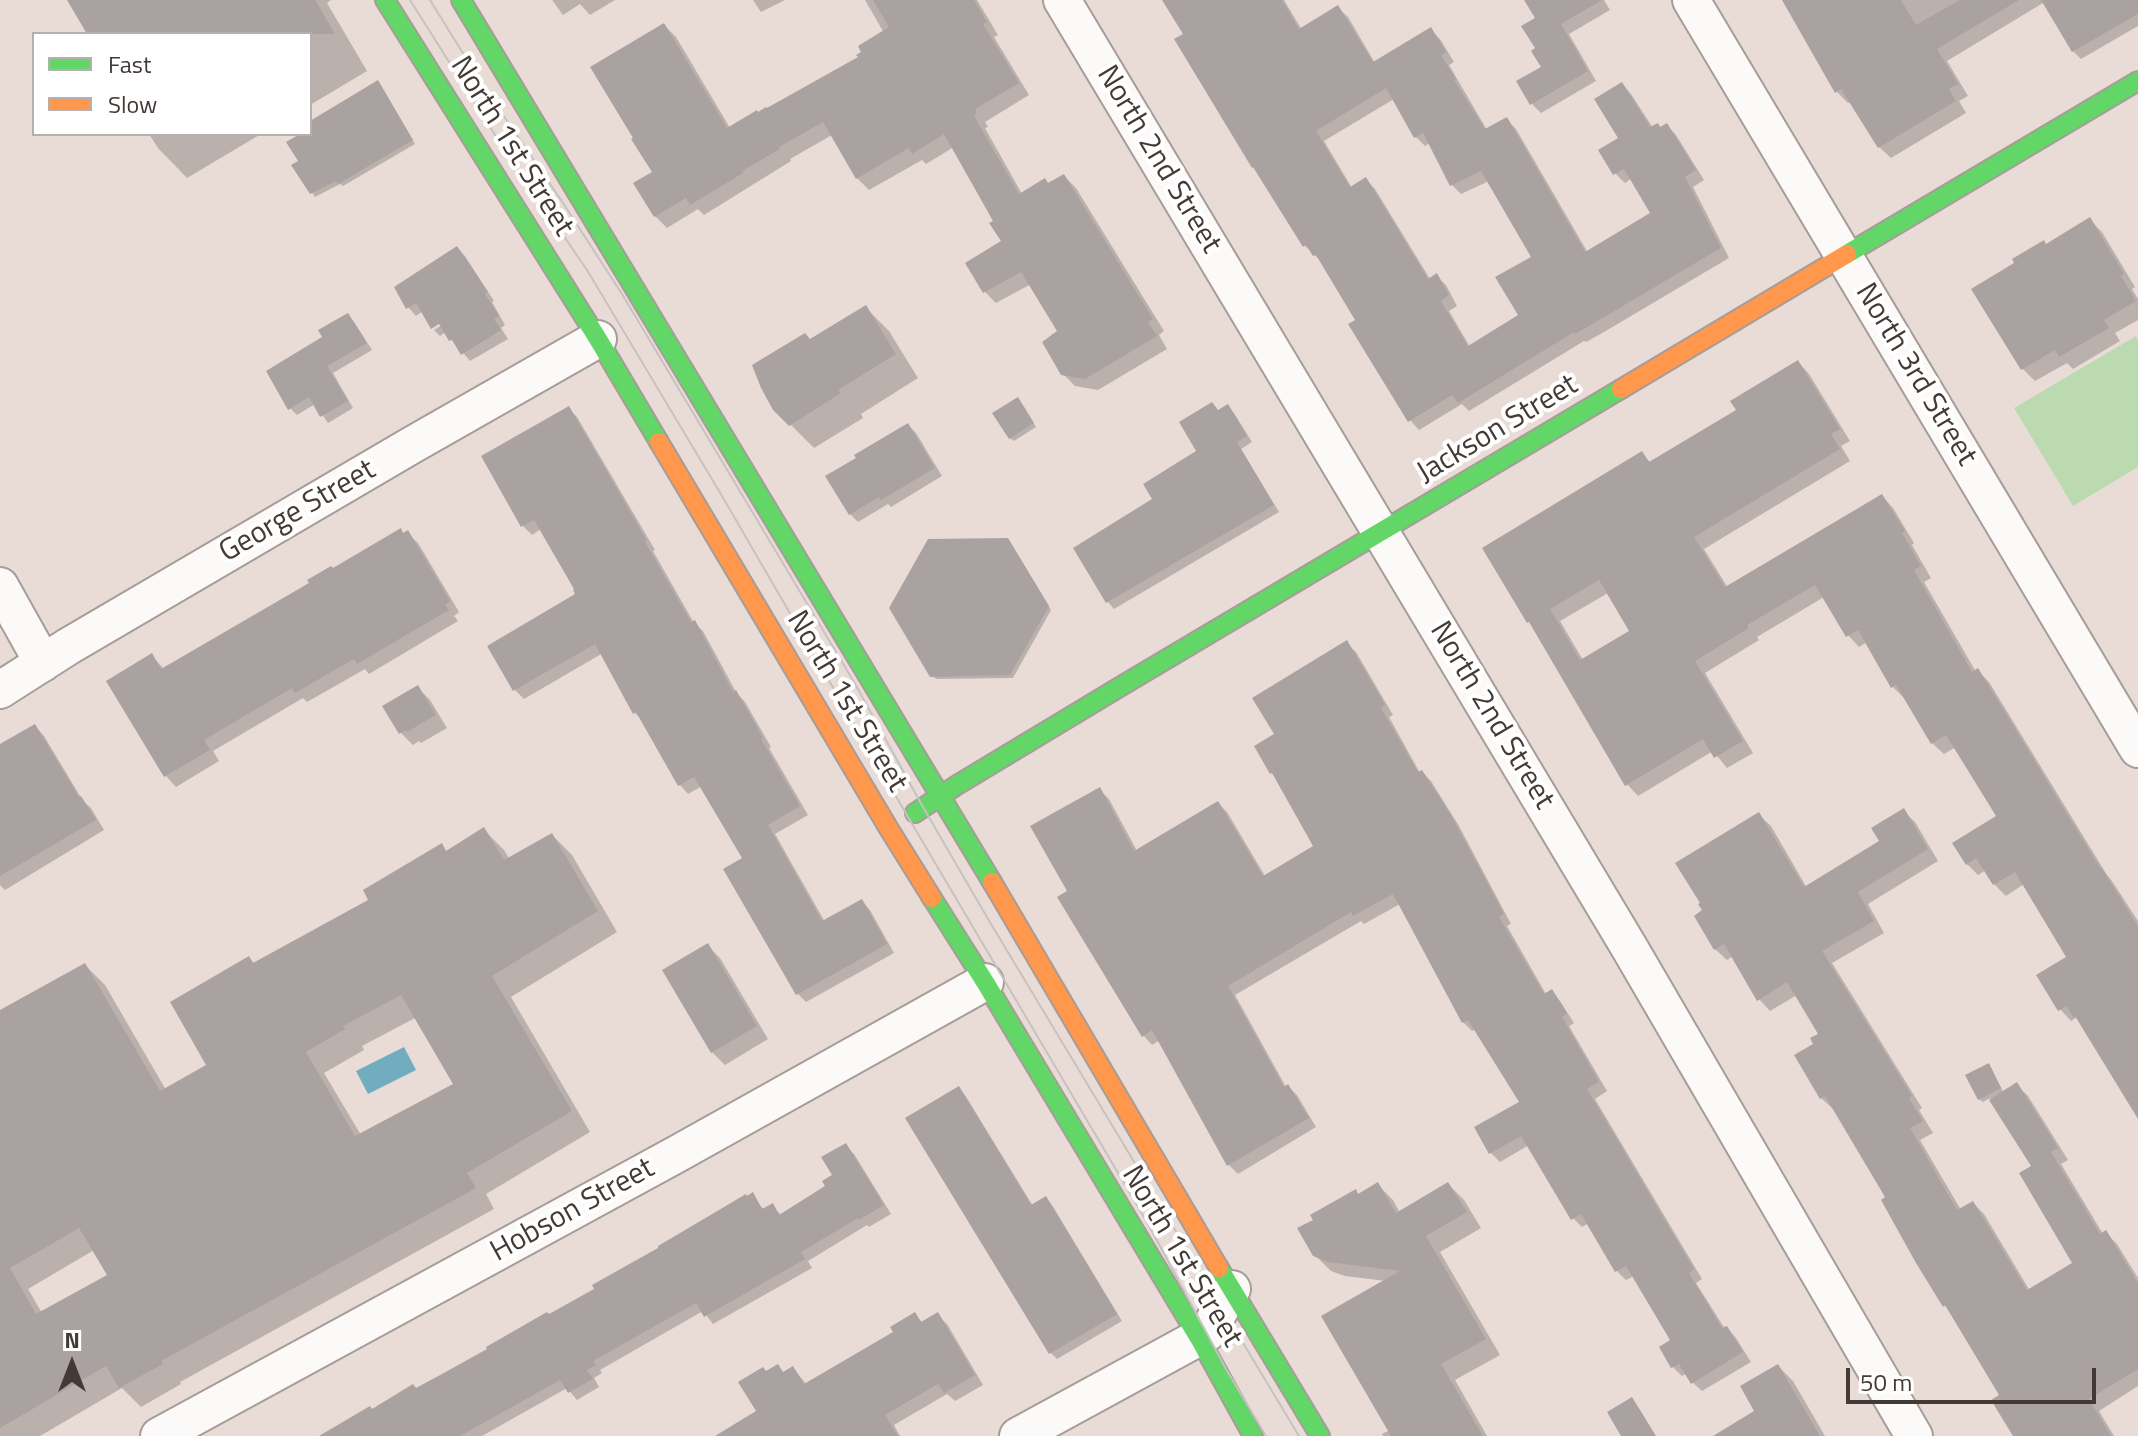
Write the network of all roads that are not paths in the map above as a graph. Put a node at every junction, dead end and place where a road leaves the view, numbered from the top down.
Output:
1 (385, 0) edge
2 (461, 0) edge
3 (1062, 0) edge
4 (1691, 0) edge
5 (2138, 81) edge
6 (1843, 257) junction
7 (598, 339) junction
8 (1381, 533) junction
9 (0, 586) edge
10 (43, 663) junction
11 (0, 690) edge
12 (2138, 749) edge
13 (940, 796) junction
14 (889, 829) junction
15 (985, 982) junction
16 (1232, 1289) junction
17 (1199, 1338) junction
18 (159, 1436) edge
19 (1018, 1436) edge
20 (1253, 1436) edge
21 (1320, 1436) edge
22 (1914, 1436) edge

1 - 7 main road, North 1st Street
2 - 13 main road, North 1st Street
3 - 8 street, North 2nd Street
4 - 6 street, North 3rd Street
5 - 6 main road, Jackson Street
6 - 8 main road, Jackson Street
6 - 12 street, North 3rd Street
7 - 10 street, George Street
7 - 14 main road, North 1st Street
8 - 13 main road, Jackson Street
8 - 22 street, North 2nd Street
9 - 10 street
10 - 11 street, George Street
13 - 14 main road, Jackson Street
13 - 16 main road, North 1st Street
14 - 15 main road, North 1st Street
15 - 17 main road, North 1st Street
15 - 18 street, Hobson Street
16 - 17 street
16 - 21 main road, North 1st Street
17 - 19 street
17 - 20 main road, North 1st Street

